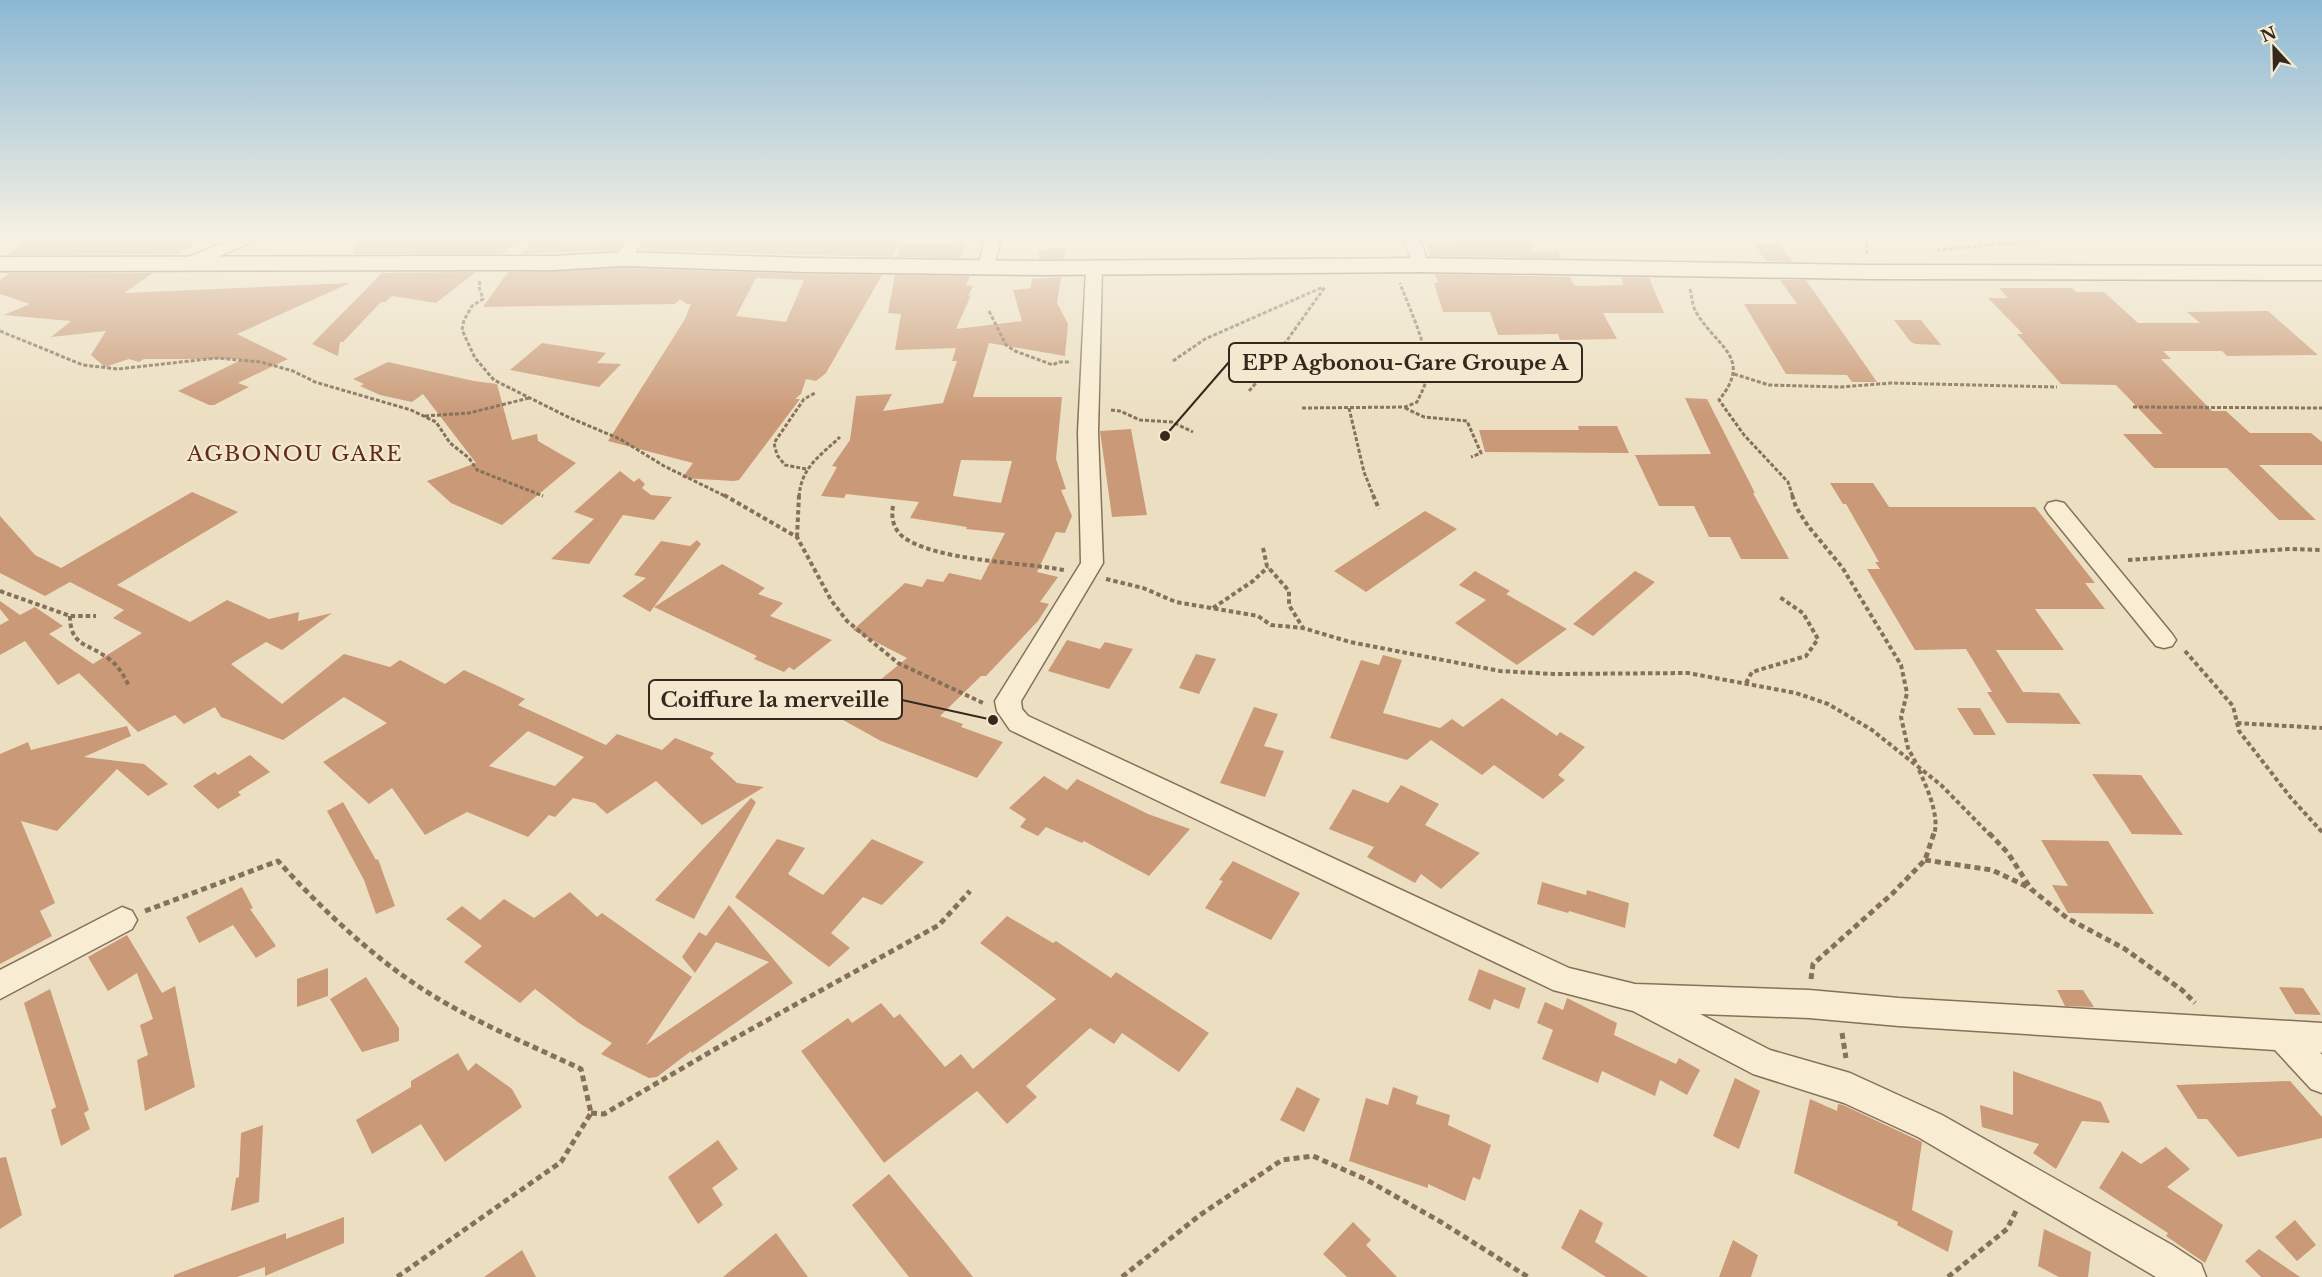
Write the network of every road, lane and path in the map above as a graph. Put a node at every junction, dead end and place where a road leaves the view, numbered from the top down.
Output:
1 (483, 298) edge
2 (1093, 298) edge
3 (1299, 298) edge
4 (1317, 298) edge
5 (1405, 298) edge
6 (1693, 298) edge
7 (989, 311) dead end
8 (0, 331) edge
9 (1090, 362) junction
10 (1173, 362) dead end
11 (1734, 373) junction
12 (2057, 387) dead end
13 (1249, 391) dead end
14 (816, 393) dead end
15 (530, 398) junction
16 (1405, 407) junction
17 (2133, 407) dead end
18 (1089, 408) junction
19 (1302, 408) dead end
20 (1348, 408) junction
21 (2322, 408) edge
22 (424, 416) junction
23 (1193, 432) dead end
24 (840, 437) dead end
25 (1471, 457) dead end
26 (806, 469) junction
27 (543, 496) dead end
28 (893, 506) dead end
29 (2056, 508) dead end
30 (1379, 509) dead end
31 (797, 537) junction
32 (1263, 548) dead end
33 (2322, 550) edge
34 (2101, 563) junction
35 (1268, 567) junction
36 (1084, 574) junction
37 (0, 591) edge
38 (1778, 596) dead end
39 (1212, 608) junction
40 (70, 616) junction
41 (96, 616) dead end
42 (1303, 628) junction
43 (2164, 640) joint
44 (1746, 683) junction
45 (129, 686) dead end
46 (1008, 700) junction
47 (2237, 723) junction
48 (2322, 728) edge
49 (1919, 768) junction
50 (2322, 832) edge
51 (1925, 860) junction
52 (2031, 889) junction
53 (970, 891) dead end
54 (122, 920) joint
55 (0, 985) edge
56 (1635, 998) junction
57 (1809, 1004) junction
58 (1839, 1007) junction
59 (2226, 1033) junction
60 (2283, 1036) junction
61 (2322, 1038) edge
62 (2322, 1078) edge
63 (1850, 1089) junction
64 (591, 1113) junction
65 (2030, 1184) junction
66 (397, 1277) edge
67 (1122, 1277) edge
68 (1528, 1277) edge
69 (1948, 1277) edge
70 (2188, 1277) edge

1 - 15 path
2 - 9 street
3 - 10 path
4 - 13 path
5 - 16 path
6 - 11 path
7 - 9 path
8 - 22 path
9 - 18 street
11 - 12 path
11 - 49 path
14 - 26 path
15 - 22 path
15 - 31 path
16 - 20 path
16 - 25 path
17 - 21 path
18 - 23 path
18 - 36 street
19 - 20 path
20 - 30 path
22 - 27 path
24 - 26 path
26 - 31 path
28 - 36 path
29 - 34 street
31 - 46 path
32 - 35 path
33 - 34 path
34 - 43 street
35 - 39 path
35 - 42 path
36 - 39 path
36 - 46 street
37 - 40 path
38 - 44 path
39 - 42 path
40 - 41 path
40 - 45 path
42 - 44 path
43 - 47 path
44 - 49 path
46 - 56 street
47 - 48 path
47 - 50 path
49 - 51 path
49 - 52 path
51 - 52 path
51 - 57 path
52 - 59 path
53 - 64 path
54 - 55 street
54 - 64 path
56 - 57 street
56 - 63 street
57 - 58 street
58 - 59 street
58 - 63 path
59 - 60 street
60 - 61 street
60 - 62 street
63 - 65 street
64 - 66 path
65 - 69 path
65 - 70 street
67 - 68 path

